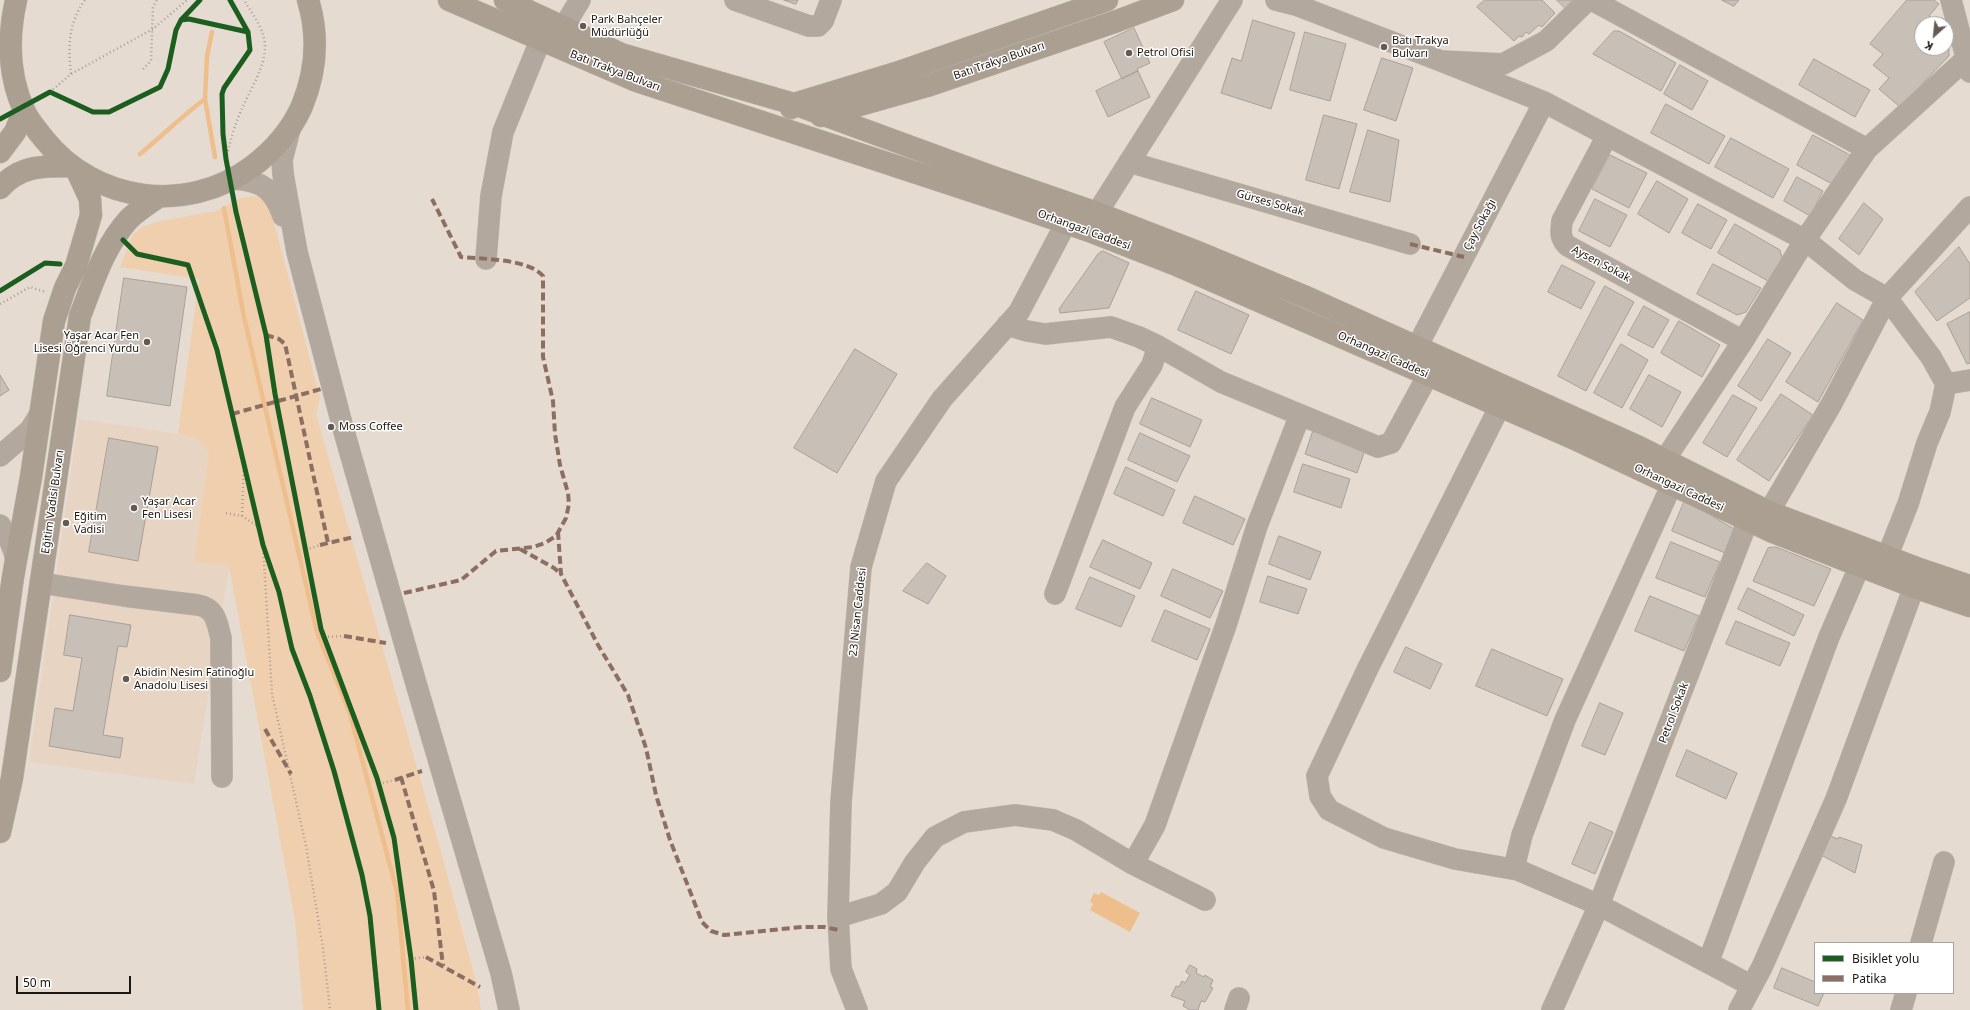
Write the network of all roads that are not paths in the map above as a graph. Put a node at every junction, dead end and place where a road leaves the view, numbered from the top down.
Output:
1 (7, 0) edge
2 (16, 0) edge
3 (449, 0) edge
4 (505, 0) edge
5 (580, 0) edge
6 (735, 0) edge
7 (831, 0) edge
8 (1108, 0) edge
9 (1173, 0) edge
10 (1232, 0) edge
11 (1276, 0) edge
12 (1588, 0) edge
13 (1592, 0) edge
14 (1950, 0) edge
15 (1292, 2) edge
16 (312, 5) edge
17 (0, 9) edge
18 (563, 28) junction
19 (540, 41) junction
20 (1441, 61) junction
21 (1968, 66) edge
22 (0, 87) edge
23 (900, 94) junction
24 (1544, 102) junction
25 (794, 104) junction
26 (22, 105) junction
27 (823, 115) junction
28 (290, 129) junction
29 (787, 130) junction
30 (1607, 136) junction
31 (892, 140) junction
32 (1868, 149) junction
33 (0, 152) edge
34 (1129, 162) junction
35 (73, 168) junction
36 (231, 172) junction
37 (0, 188) edge
38 (158, 197) junction
39 (1970, 207) edge
40 (1097, 213) junction
41 (1066, 223) junction
42 (1805, 240) junction
43 (1410, 244) dead end
44 (297, 252) junction
45 (486, 259) dead end
46 (1887, 298) junction
47 (1007, 325) junction
48 (1743, 341) junction
49 (1158, 346) junction
50 (1417, 347) junction
51 (1428, 375) junction
52 (1970, 380) edge
53 (1946, 384) junction
54 (1500, 406) junction
55 (40, 414) junction
56 (1300, 415) junction
57 (0, 456) edge
58 (1664, 461) junction
59 (1672, 484) junction
60 (1769, 512) junction
61 (1748, 520) junction
62 (0, 524) edge
63 (1887, 557) junction
64 (1860, 565) junction
65 (14, 569) junction
66 (41, 583) junction
67 (1970, 586) edge
68 (1914, 587) junction
69 (1055, 594) dead end
70 (0, 604) edge
71 (1970, 606) edge
72 (0, 671) edge
73 (222, 777) dead end
74 (0, 832) edge
75 (1944, 862) dead end
76 (1133, 864) junction
77 (1518, 870) junction
78 (1205, 900) dead end
79 (1599, 905) junction
80 (838, 917) junction
81 (1920, 942) edge
82 (1708, 962) junction
83 (1752, 986) junction
84 (1906, 994) edge
85 (509, 1010) edge
86 (857, 1010) edge
87 (1552, 1010) edge
88 (1739, 1010) edge
89 (1902, 1010) edge

1 - 17 main road
2 - 26 main road
3 - 19 main road, Batı Trakya Bulvarı
4 - 18 main road, Batı Trakya Bulvarı
5 - 18 street
6 - 7 street
8 - 25 main road, Batı Trakya Bulvarı
9 - 23 main road, Batı Trakya Bulvarı
10 - 34 street
11 - 15 street
12 - 20 street
13 - 32 street
14 - 21 street
15 - 20 street
16 - 28 main road
18 - 25 main road, Batı Trakya Bulvarı
19 - 29 main road, Batı Trakya Bulvarı
19 - 45 street
20 - 24 street
21 - 32 street
22 - 26 main road
23 - 27 main road, Batı Trakya Bulvarı
23 - 31 main road
24 - 30 street
24 - 50 street, Çay Sokağı
25 - 27 main road, Batı Trakya Bulvarı
25 - 29 main road
26 - 33 main road
26 - 35 main road
27 - 29 main road, Batı Trakya Bulvarı
27 - 31 main road, Orhangazi Caddesi
28 - 36 main road
28 - 44 street
29 - 41 main road, Orhangazi Caddesi
30 - 42 street
30 - 48 street, Aysen Sokak
31 - 40 main road, Orhangazi Caddesi
32 - 42 street
34 - 40 street
34 - 43 street, Gürses Sokak
35 - 37 main road
35 - 38 main road
35 - 55 main road
36 - 38 main road
36 - 44 street
38 - 66 main road, Eğitim Vadisi Bulvarı
39 - 46 street
40 - 50 main road, Orhangazi Caddesi
41 - 47 street, 23 Nisan Caddesi
41 - 51 main road, Orhangazi Caddesi
42 - 46 street
42 - 48 street
44 - 85 street
46 - 53 street
46 - 60 street
47 - 49 street
47 - 80 street, 23 Nisan Caddesi
48 - 58 street
49 - 56 street
49 - 69 street
50 - 58 main road, Orhangazi Caddesi
51 - 54 main road, Orhangazi Caddesi
51 - 56 street
52 - 53 street
53 - 63 street
54 - 59 main road, Orhangazi Caddesi
54 - 77 street
55 - 57 street
55 - 65 main road
56 - 76 street
58 - 60 main road, Orhangazi Caddesi
59 - 61 main road, Orhangazi Caddesi
59 - 77 street
60 - 63 main road, Orhangazi Caddesi
61 - 64 main road, Orhangazi Caddesi
61 - 79 street, Petrol Sokak
62 - 65 street
63 - 67 main road, Orhangazi Caddesi
64 - 68 main road, Orhangazi Caddesi
64 - 82 street
65 - 70 street
65 - 72 main road
66 - 73 street
66 - 74 main road, Eğitim Vadisi Bulvarı
68 - 71 main road, Orhangazi Caddesi
68 - 83 street
75 - 81 street
76 - 78 street
76 - 80 street
77 - 79 street
79 - 82 street
79 - 87 street, Petrol Sokak
80 - 86 street, 23 Nisan Caddesi
82 - 83 street
83 - 88 street
84 - 89 street

